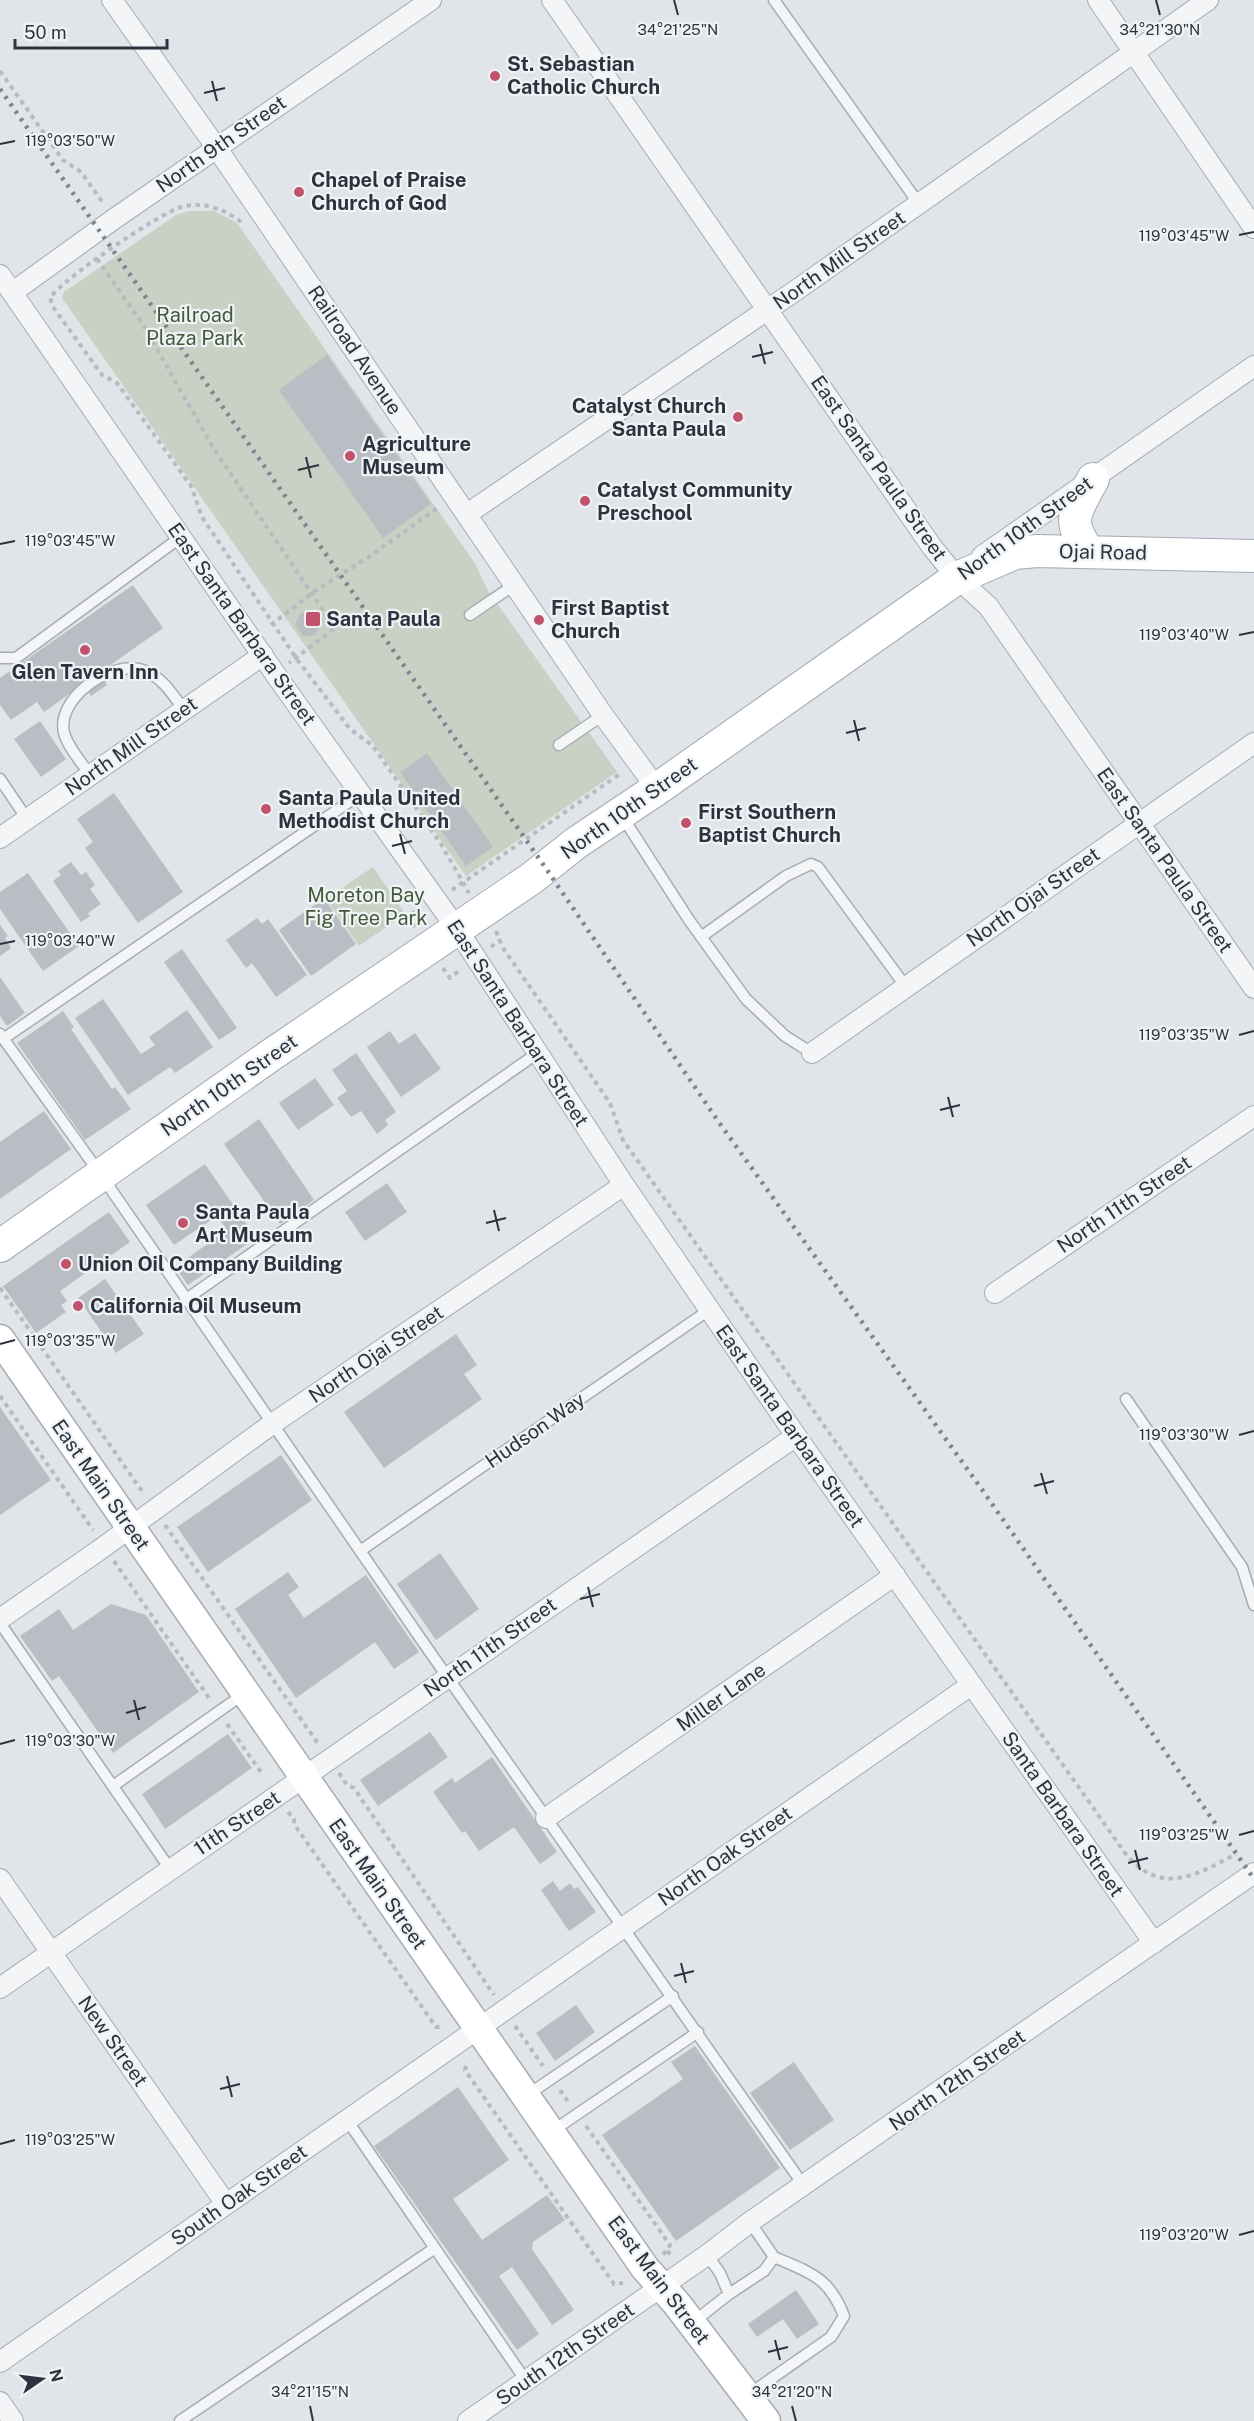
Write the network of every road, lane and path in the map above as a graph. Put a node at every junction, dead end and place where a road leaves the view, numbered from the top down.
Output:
1 (112, 0) edge
2 (431, 0) edge
3 (552, 0) edge
4 (774, 0) edge
5 (1098, 0) edge
6 (1208, 0) edge
7 (1134, 51) junction
8 (0, 71) edge
9 (216, 147) junction
10 (920, 204) junction
11 (114, 219) junction
12 (1254, 228) edge
13 (247, 230) dead end
14 (128, 238) junction
15 (97, 259) junction
16 (0, 275) edge
17 (13, 292) junction
18 (768, 309) junction
19 (1254, 366) edge
20 (1093, 479) junction
21 (433, 497) dead end
22 (447, 500) junction
23 (446, 514) dead end
24 (467, 514) junction
25 (181, 537) junction
26 (1089, 552) junction
27 (1254, 556) edge
28 (957, 578) junction
29 (513, 585) junction
30 (312, 592) junction
31 (470, 615) dead end
32 (273, 624) junction
33 (263, 655) junction
34 (0, 658) edge
35 (296, 658) junction
36 (184, 710) junction
37 (603, 715) junction
38 (1254, 743) edge
39 (559, 745) dead end
40 (614, 765) dead end
41 (90, 775) junction
42 (0, 779) edge
43 (657, 789) junction
44 (362, 794) junction
45 (620, 813) junction
46 (27, 819) junction
47 (1139, 823) junction
48 (0, 838) edge
49 (463, 884) junction
50 (468, 892) dead end
51 (457, 929) junction
52 (496, 932) dead end
53 (701, 937) junction
54 (906, 987) junction
55 (1254, 988) edge
56 (2, 1036) edge
57 (539, 1052) junction
58 (813, 1053) joint
59 (1254, 1116) edge
60 (101, 1175) junction
61 (624, 1185) junction
62 (0, 1246) edge
63 (0, 1288) edge
64 (995, 1293) dead end
65 (185, 1300) junction
66 (709, 1310) junction
67 (0, 1339) edge
68 (0, 1396) edge
69 (1126, 1399) dead end
70 (272, 1424) junction
71 (796, 1436) junction
72 (142, 1491) dead end
73 (89, 1524) dead end
74 (130, 1527) junction
75 (168, 1529) dead end
76 (360, 1551) junction
77 (117, 1566) dead end
78 (895, 1575) junction
79 (1254, 1605) edge
80 (0, 1619) edge
81 (0, 1623) edge
82 (448, 1676) junction
83 (971, 1685) junction
84 (245, 1693) junction
85 (219, 1711) junction
86 (330, 1760) junction
87 (261, 1772) dead end
88 (304, 1777) junction
89 (113, 1786) junction
90 (546, 1818) junction
91 (294, 1819) dead end
92 (1236, 1854) dead end
93 (170, 1869) junction
94 (1254, 1873) edge
95 (0, 1879) edge
96 (623, 1927) junction
97 (1154, 1942) junction
98 (51, 1952) junction
99 (0, 1988) edge
100 (673, 1995) junction
101 (504, 2010) junction
102 (441, 2027) dead end
103 (478, 2029) junction
104 (698, 2032) junction
105 (466, 2066) dead end
106 (552, 2078) junction
107 (526, 2096) junction
108 (577, 2114) junction
109 (347, 2120) junction
110 (551, 2132) junction
111 (804, 2186) junction
112 (226, 2204) junction
113 (750, 2222) junction
114 (435, 2248) junction
115 (667, 2252) dead end
116 (707, 2255) junction
117 (774, 2258) junction
118 (623, 2283) dead end
119 (661, 2287) junction
120 (729, 2294) junction
121 (691, 2324) junction
122 (0, 2362) edge
123 (526, 2381) junction
124 (747, 2396) junction
125 (0, 2402) edge
126 (13, 2421) edge
127 (180, 2421) edge
128 (468, 2421) edge
129 (766, 2421) edge

1 - 9 street, Railroad Avenue
2 - 9 street, North 9th Street
3 - 18 street, East Santa Paula Street
4 - 10 lane
5 - 7 street
6 - 7 street, North Mill Street
7 - 10 street, North Mill Street
7 - 12 street
8 - 11 path
9 - 11 street, North 9th Street
9 - 22 street, Railroad Avenue
10 - 18 street, North Mill Street
11 - 14 path
11 - 17 street, North 9th Street
13 - 14 path
14 - 15 path
15 - 30 path
15 - 32 path
16 - 17 street, East Santa Barbara Street
17 - 25 street, East Santa Barbara Street
18 - 24 street, North Mill Street
18 - 28 street, East Santa Paula Street
19 - 20 street, North 10th Street
20 - 26 main road
20 - 28 street, North 10th Street
21 - 22 path
22 - 23 path
22 - 24 street, Railroad Avenue
22 - 30 path
24 - 29 street, Railroad Avenue
25 - 33 street, East Santa Barbara Street
25 - 34 lane
26 - 27 main road, Ojai Road
26 - 28 main road, Ojai Road
28 - 43 main road, North 10th Street
28 - 47 street, East Santa Paula Street
29 - 31 lane
29 - 37 street, Railroad Avenue
30 - 32 path
30 - 35 path
32 - 35 path
33 - 36 street, North Mill Street
33 - 44 street, East Santa Barbara Street
35 - 49 path
36 - 41 street, North Mill Street
36 - 41 lane
37 - 39 lane
37 - 43 street, Railroad Avenue
38 - 47 street, North Ojai Street
40 - 49 path
41 - 46 street, North Mill Street
42 - 46 lane
43 - 45 main road, North 10th Street
44 - 51 street, East Santa Barbara Street
44 - 56 lane
45 - 51 main road, North 10th Street
45 - 53 lane
46 - 48 street, North Mill Street
47 - 54 street, North Ojai Street
47 - 55 street, East Santa Paula Street
49 - 50 path
51 - 57 street, East Santa Barbara Street
51 - 60 main road, North 10th Street
52 - 92 path
53 - 54 lane
53 - 58 lane
54 - 58 street, North Ojai Street
56 - 60 lane
57 - 61 street, East Santa Barbara Street
57 - 65 lane
59 - 64 street, North 11th Street
60 - 62 main road, North 10th Street
60 - 65 lane
61 - 66 street, East Santa Barbara Street
61 - 70 street, North Ojai Street
63 - 72 path
65 - 70 lane
66 - 71 street, East Santa Barbara Street
66 - 76 lane, Hudson Way
67 - 74 street, East Main Street
68 - 73 path
69 - 79 lane
70 - 74 street, North Ojai Street
70 - 76 lane
71 - 78 street, East Santa Barbara Street
71 - 82 street, North 11th Street
74 - 80 street, North Ojai Street
74 - 84 street, East Main Street
75 - 86 path
76 - 82 lane
77 - 85 path
78 - 83 street, East Santa Barbara Street
78 - 90 street, Miller Lane
81 - 89 lane
82 - 86 street, North 11th Street
82 - 90 lane
83 - 96 street, North Oak Street
83 - 97 street, Santa Barbara Street
84 - 85 lane
84 - 88 street, East Main Street
85 - 87 path
85 - 89 lane
86 - 88 street, North 11th Street
86 - 101 path
88 - 93 street, 11th Street
88 - 103 street, East Main Street
89 - 93 lane
90 - 96 lane
91 - 102 path
93 - 98 street, 11th Street
94 - 97 street, North 12th Street
95 - 98 street, New Street
96 - 100 lane
96 - 101 street, North Oak Street
97 - 111 street, North 12th Street
98 - 99 street, 11th Street
98 - 112 street, New Street
100 - 104 lane
100 - 106 lane
101 - 103 street, North Oak Street
101 - 106 path
103 - 107 street, East Main Street
103 - 109 street, South Oak Street
104 - 108 lane
104 - 111 lane
105 - 118 path
106 - 107 lane
106 - 108 path
107 - 110 street, East Main Street
108 - 110 lane
108 - 115 path
109 - 112 street, South Oak Street
109 - 114 lane
110 - 119 street, East Main Street
111 - 113 street, North 12th Street
112 - 122 street, South Oak Street
113 - 116 street, North 12th Street
113 - 117 lane
114 - 123 lane
114 - 127 lane
116 - 119 street, North 12th Street
116 - 120 lane
117 - 120 lane
117 - 124 lane
119 - 121 street, East Main Street
119 - 123 street, South 12th Street
120 - 121 lane
121 - 124 street, East Main Street
123 - 128 street, South 12th Street
124 - 129 street, East Main Street
125 - 126 street

